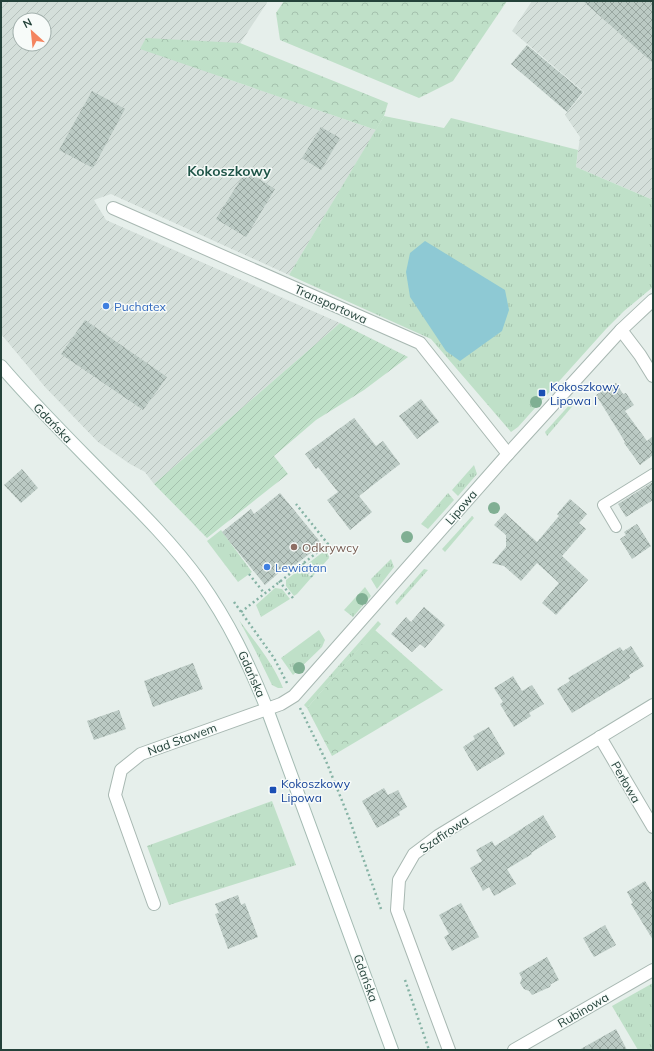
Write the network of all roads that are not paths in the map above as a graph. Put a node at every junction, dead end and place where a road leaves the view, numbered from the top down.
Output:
1 (113, 208) dead end
2 (653, 300) edge
3 (621, 330) junction
4 (1, 366) edge
5 (653, 376) edge
6 (508, 454) junction
7 (653, 474) edge
8 (616, 527) dead end
9 (653, 705) edge
10 (267, 709) junction
11 (600, 737) junction
12 (653, 828) edge
13 (154, 904) dead end
14 (653, 970) edge
15 (392, 1050) edge
16 (450, 1050) edge
17 (514, 1050) edge

1 - 6 street, Transportowa
2 - 3 street, Lipowa
3 - 5 street
3 - 6 street, Lipowa
4 - 10 street, Gdańska
6 - 10 street, Lipowa
7 - 8 lane
9 - 11 street, Szafirowa
10 - 13 street, Nad Stawem
10 - 15 street, Gdańska
11 - 12 street, Perłowa
11 - 16 street, Szafirowa
14 - 17 street, Rubinowa

